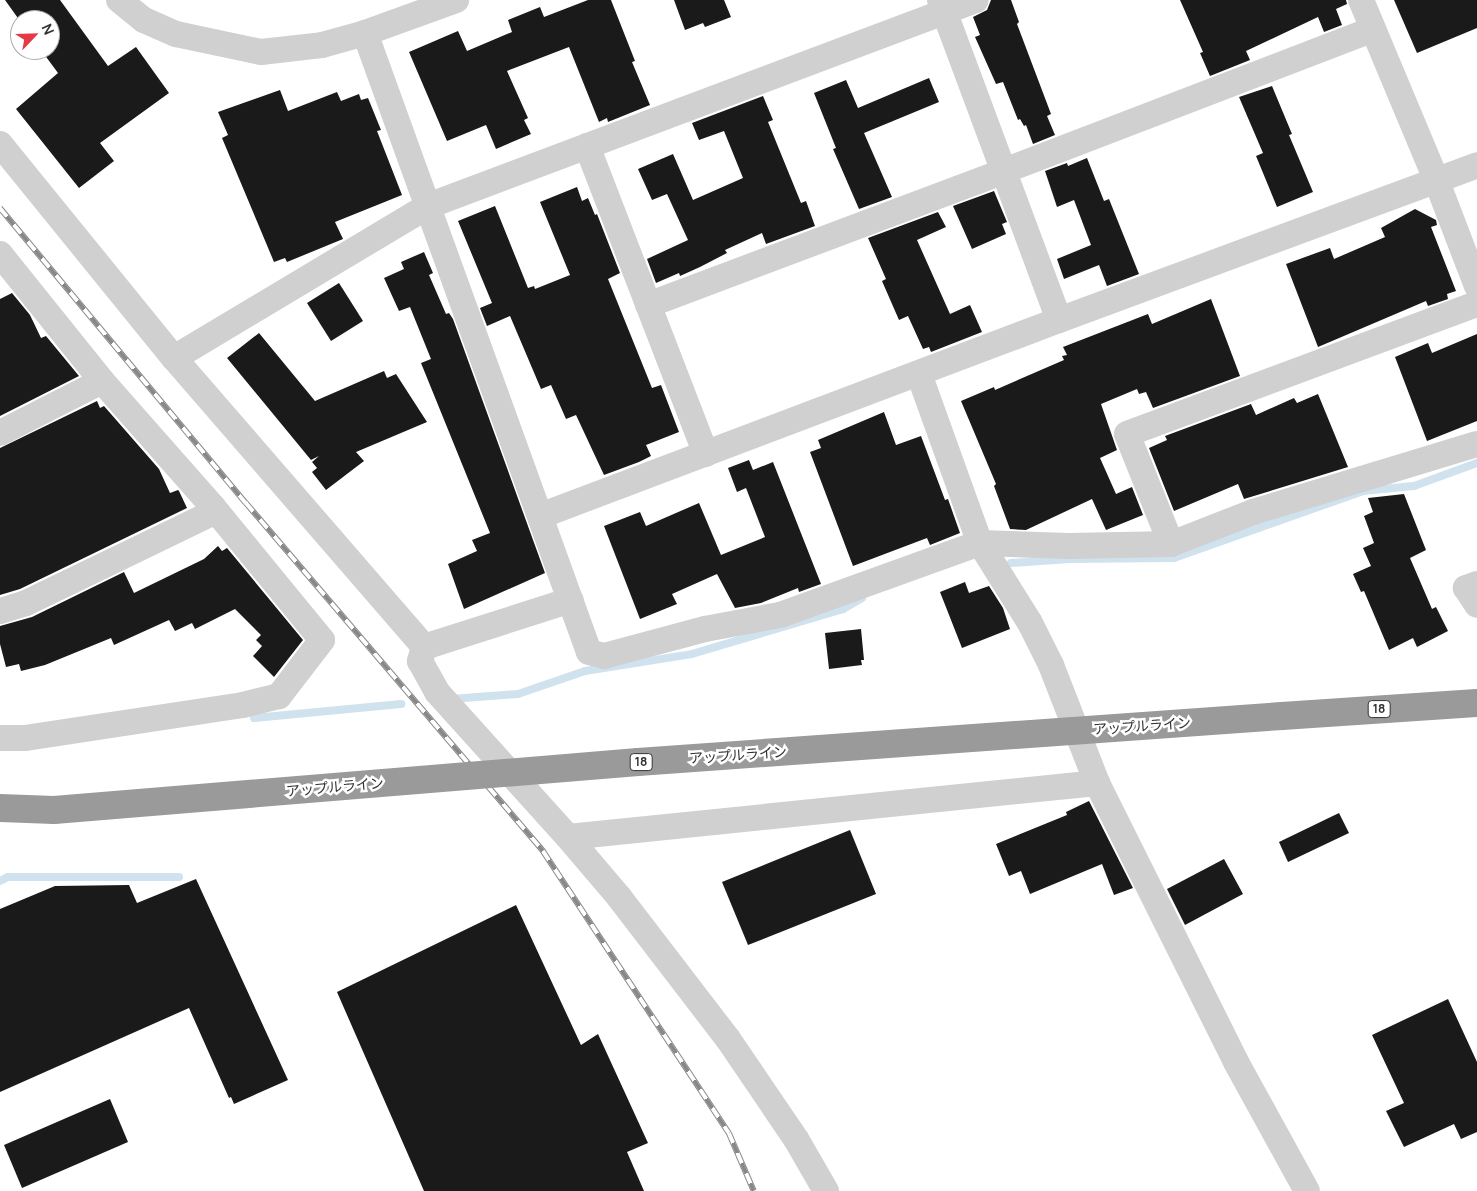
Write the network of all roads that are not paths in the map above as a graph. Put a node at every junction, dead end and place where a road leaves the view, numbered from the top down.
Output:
1 (119, 0) edge
2 (976, 0) edge
3 (1361, 0) edge
4 (449, 1) edge
5 (943, 6) edge
6 (1373, 29) junction
7 (365, 33) junction
8 (0, 144) edge
9 (587, 146) junction
10 (1477, 165) edge
11 (1004, 171) junction
12 (1437, 182) junction
13 (428, 206) junction
14 (0, 254) edge
15 (9, 281) edge
16 (1477, 286) edge
17 (648, 304) junction
18 (1477, 304) edge
19 (1059, 320) junction
20 (174, 358) junction
21 (919, 374) junction
22 (102, 381) junction
23 (0, 433) edge
24 (1477, 444) edge
25 (706, 454) junction
26 (216, 511) junction
27 (540, 516) junction
28 (980, 544) junction
29 (1171, 544) junction
30 (1477, 584) edge
31 (571, 600) junction
32 (1477, 605) edge
33 (0, 611) edge
34 (424, 647) junction
35 (1477, 703) edge
36 (0, 738) edge
37 (1097, 783) junction
38 (0, 808) edge
39 (568, 837) junction
40 (826, 1191) edge
41 (1307, 1191) edge

1 - 7 street
2 - 5 street
3 - 6 street
4 - 7 street
5 - 9 street
5 - 11 street
6 - 11 street
6 - 12 street
7 - 13 street
8 - 20 street
9 - 13 street
9 - 17 street
10 - 12 street
11 - 17 street
11 - 19 street
12 - 16 street
12 - 19 street
13 - 20 street
13 - 27 street
14 - 15 street
15 - 22 street
17 - 25 street
18 - 29 street
19 - 21 street
20 - 34 street
21 - 25 street
21 - 28 street
22 - 23 street
22 - 26 street
24 - 29 street
25 - 27 street
26 - 33 street
26 - 36 street
27 - 31 street
28 - 29 street
28 - 31 street
28 - 37 street
30 - 32 street
31 - 34 street
34 - 39 street
35 - 38 highway, アップルライン / 18, bridge
37 - 39 street
37 - 41 street
39 - 40 street

